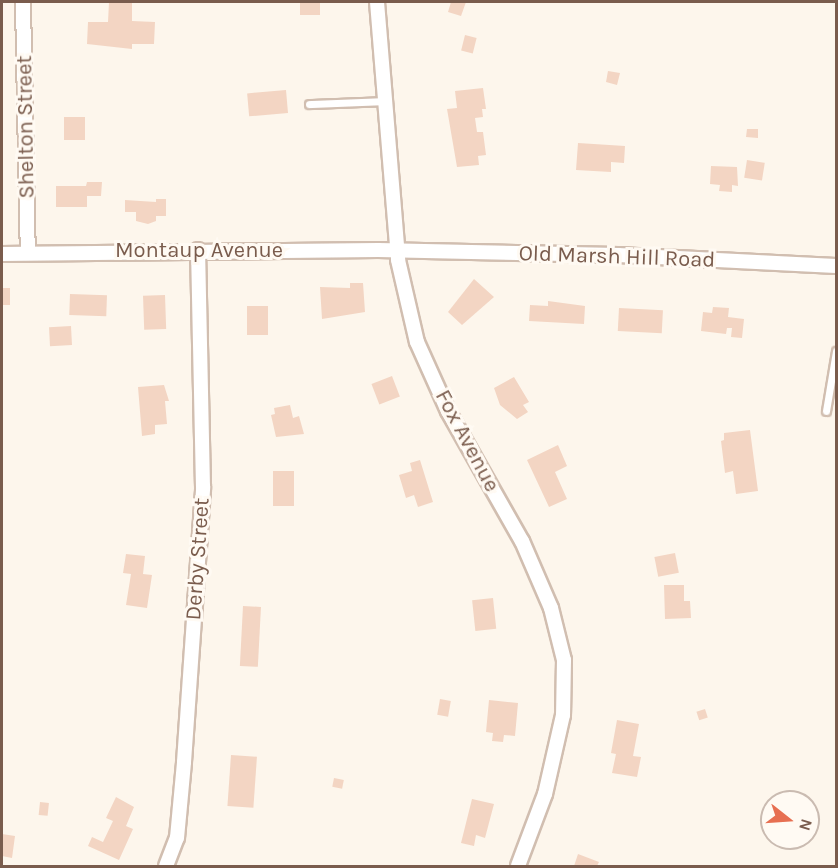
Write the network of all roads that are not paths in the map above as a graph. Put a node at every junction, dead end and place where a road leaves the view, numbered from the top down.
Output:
1 (24, 2) edge
2 (377, 2) edge
3 (383, 101) junction
4 (309, 104) dead end
5 (198, 250) junction
6 (397, 251) junction
7 (28, 253) junction
8 (2, 254) edge
9 (837, 266) edge
10 (837, 351) edge
11 (826, 411) dead end
12 (166, 867) edge
13 (518, 867) edge

1 - 7 street, Shelton Street
2 - 3 street, Fox Avenue
3 - 4 lane
3 - 6 street, Fox Avenue
5 - 6 street, Montaup Avenue
5 - 7 street, Montaup Avenue
5 - 12 street, Derby Street
6 - 9 street, Old Marsh Hill Road
6 - 13 street, Fox Avenue
7 - 8 street, Montaup Avenue
10 - 11 lane

